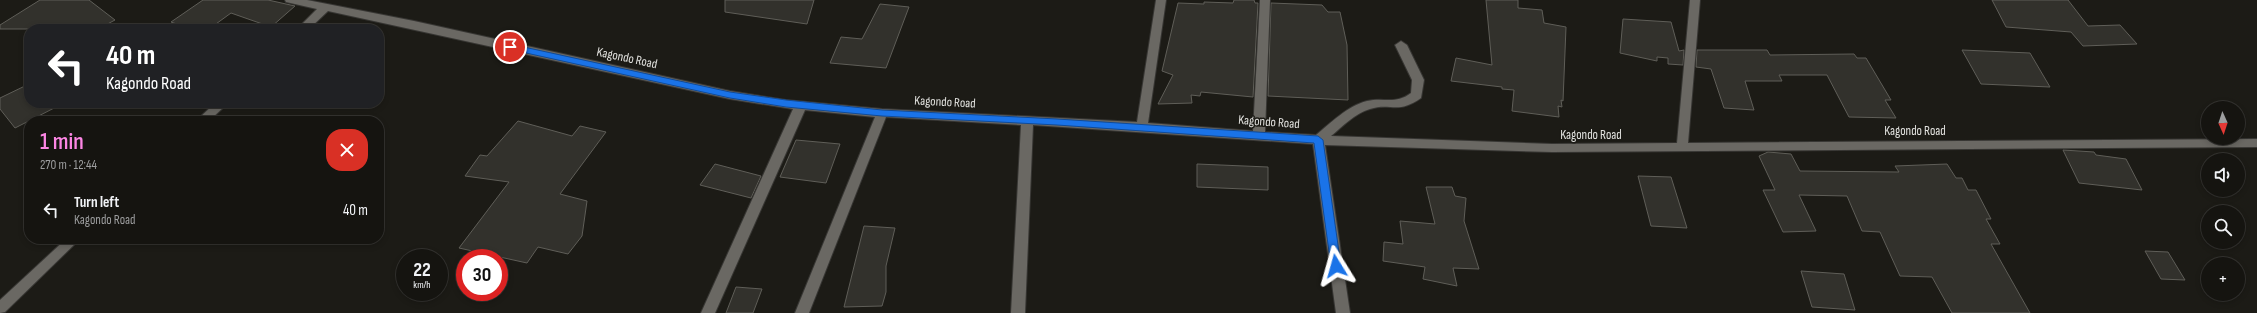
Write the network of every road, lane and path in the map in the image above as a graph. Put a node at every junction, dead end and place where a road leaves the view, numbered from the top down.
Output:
1 (290, 0) edge
2 (1161, 0) edge
3 (1265, 0) edge
4 (1695, 0) edge
5 (325, 8) junction
6 (307, 24) edge
7 (1401, 45) dead end
8 (801, 105) junction
9 (216, 108) edge
10 (882, 113) junction
11 (208, 116) edge
12 (1028, 121) junction
13 (1142, 127) junction
14 (1259, 136) junction
15 (1318, 140) junction
16 (2257, 143) edge
17 (1682, 148) junction
18 (69, 244) edge
19 (0, 308) edge
20 (708, 313) edge
21 (802, 313) edge
22 (1018, 313) edge
23 (1343, 313) edge

1 - 5 street, Kagondo Road
2 - 13 street
3 - 14 street
4 - 17 street
5 - 6 street
5 - 8 street, Kagondo Road
7 - 15 street
8 - 10 street, Kagondo Road
8 - 20 street
9 - 11 street
10 - 12 street, Kagondo Road
10 - 21 street
12 - 13 street, Kagondo Road
12 - 22 street
13 - 14 street, Kagondo Road
14 - 15 street, Kagondo Road
15 - 17 street, Kagondo Road
15 - 23 street
16 - 17 street, Kagondo Road
18 - 19 street

